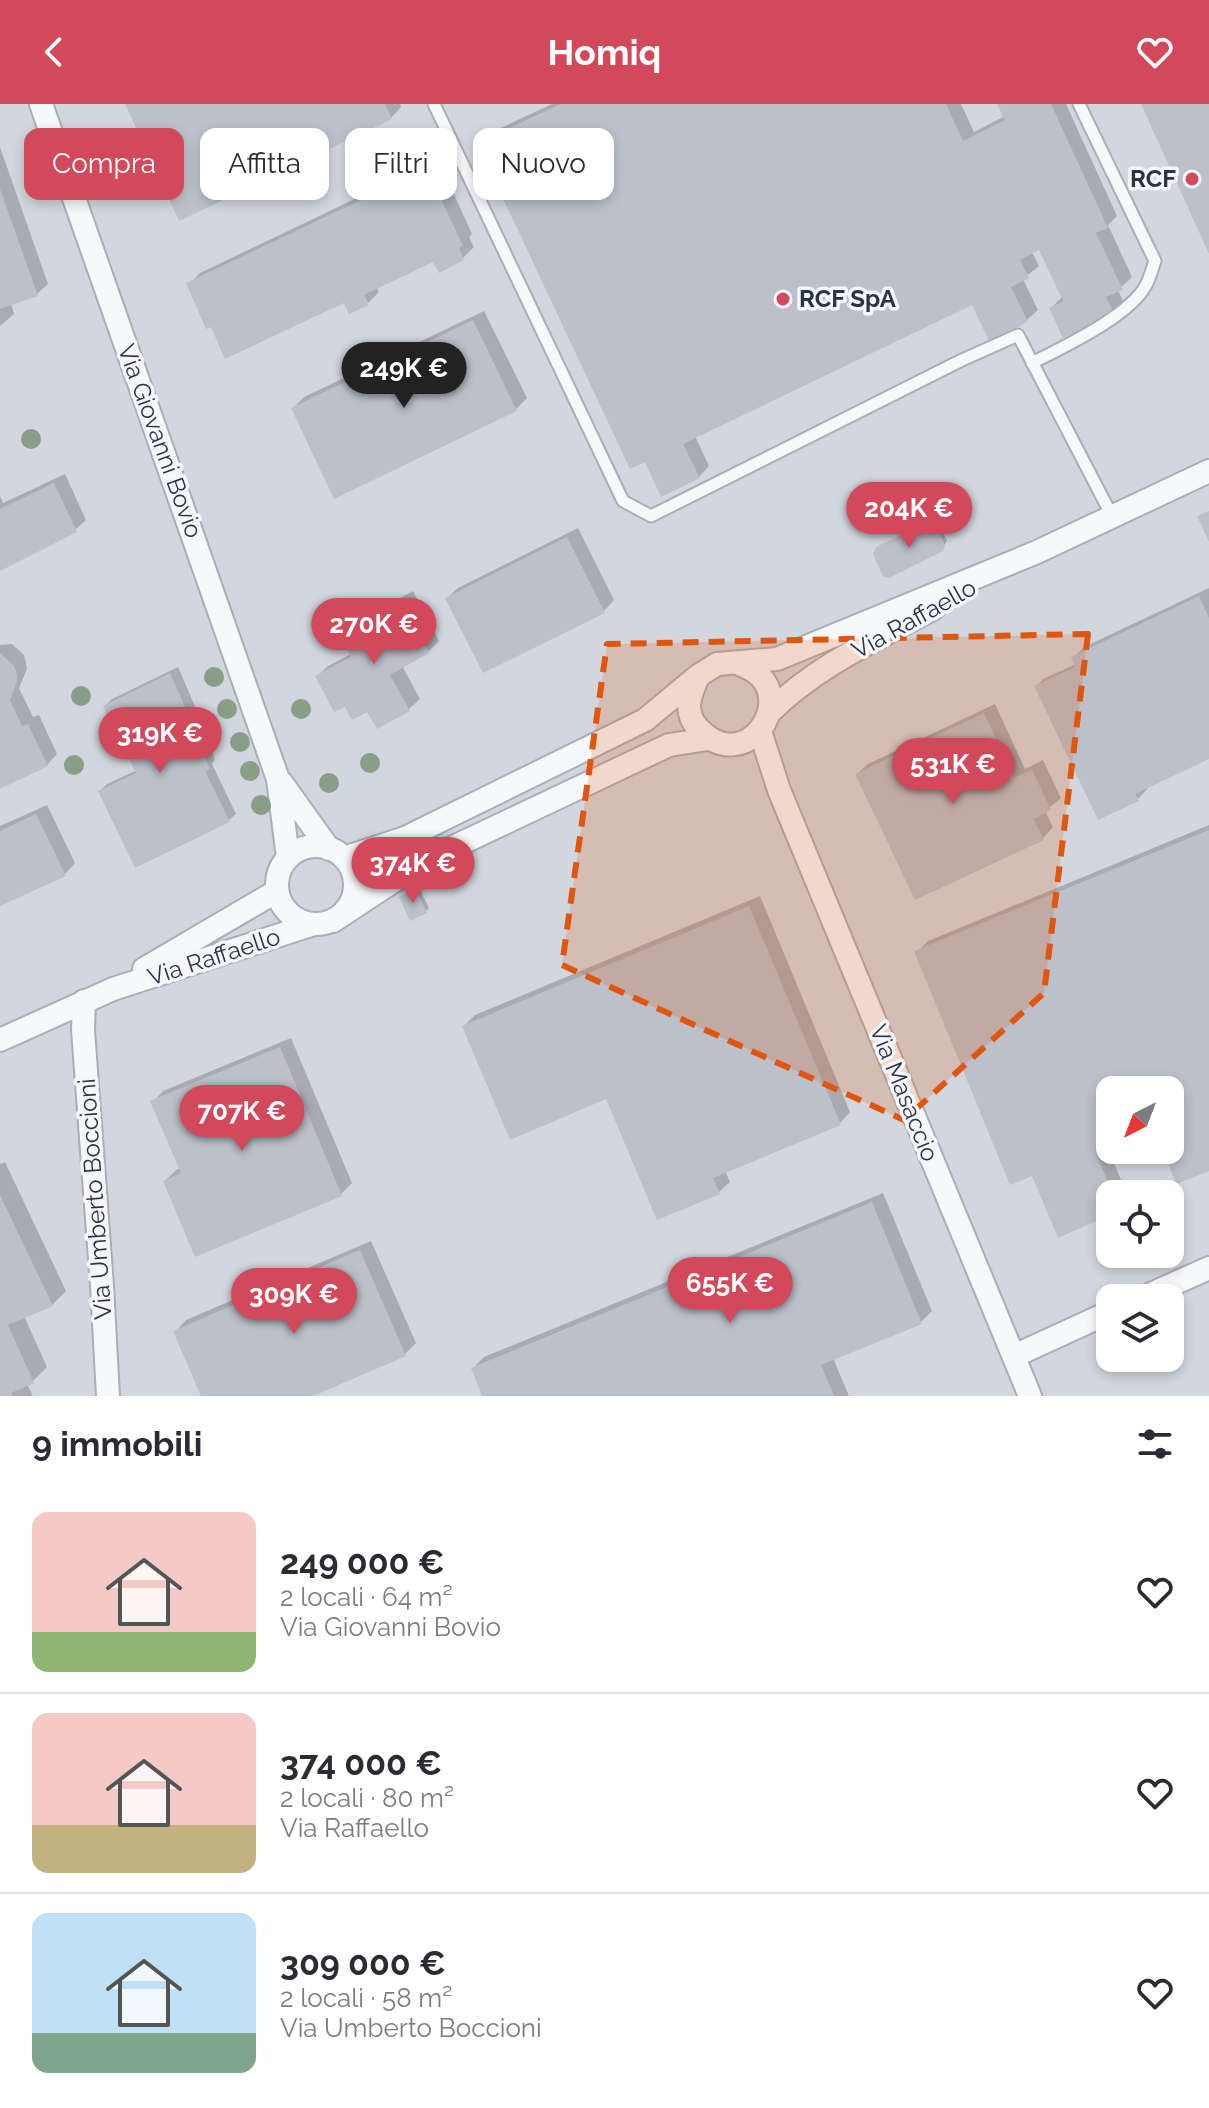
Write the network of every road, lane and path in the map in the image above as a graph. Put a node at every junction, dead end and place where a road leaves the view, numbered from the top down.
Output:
1 (41, 104) edge
2 (434, 104) edge
3 (1079, 104) edge
4 (1032, 363) junction
5 (1209, 471) edge
6 (1112, 516) junction
7 (1037, 552) junction
8 (738, 663) junction
9 (698, 676) junction
10 (765, 722) junction
11 (708, 739) junction
12 (736, 745) junction
13 (278, 779) junction
14 (779, 790) junction
15 (337, 853) junction
16 (288, 858) junction
17 (277, 891) junction
18 (323, 923) junction
19 (113, 989) junction
20 (84, 1001) junction
21 (0, 1040) edge
22 (1209, 1268) edge
23 (1173, 1284) edge
24 (1096, 1318) edge
25 (1014, 1356) junction
26 (108, 1396) edge
27 (1030, 1396) edge

1 - 13 street, Via Giovanni Bovio
2 - 4 lane
3 - 4 lane
4 - 6 lane
5 - 6 street
6 - 7 street
7 - 8 street, Via Raffaello
7 - 10 street, Via Raffaello
8 - 9 street, Via Raffaello
8 - 10 street
9 - 11 street
9 - 15 street, Via Raffaello
10 - 12 street, Via Raffaello
10 - 14 street, Via Masaccio
11 - 12 street, Via Raffaello
11 - 18 street, Via Raffaello
12 - 14 street, Via Masaccio
13 - 15 street, Via Giovanni Bovio
13 - 16 street, Via Giovanni Bovio
14 - 25 street, Via Masaccio
15 - 16 street, Via Raffaello
15 - 18 street
16 - 17 street, Via Raffaello
17 - 18 street, Via Raffaello
17 - 19 street, Via Raffaello
18 - 19 street, Via Raffaello
19 - 20 street, Via Raffaello
20 - 21 street, Via Raffaello
20 - 26 street, Via Umberto Boccioni
22 - 23 street
24 - 25 street
25 - 27 street, Via Masaccio

